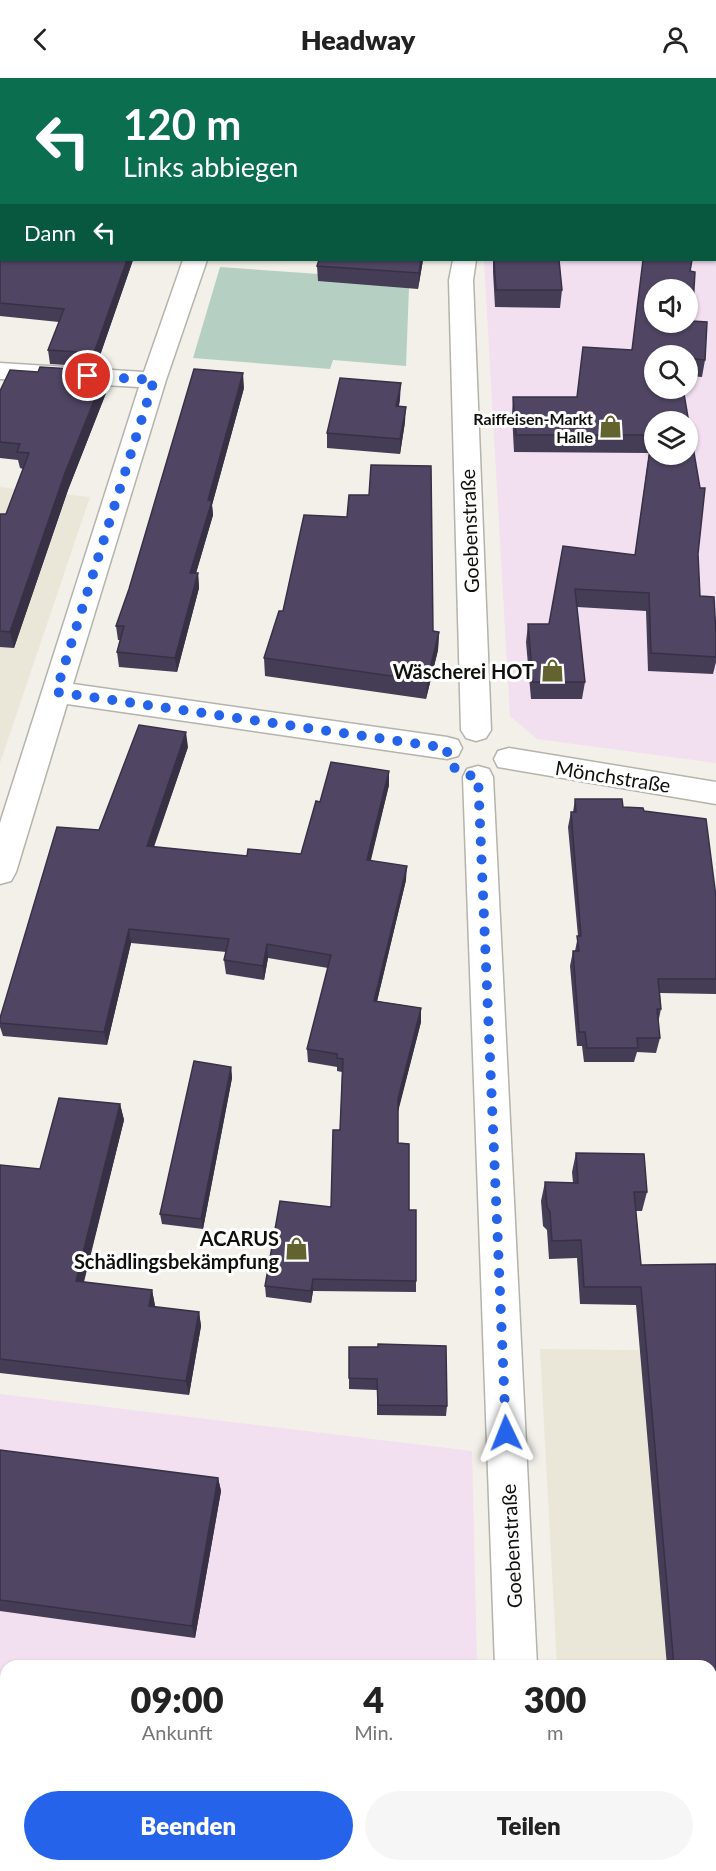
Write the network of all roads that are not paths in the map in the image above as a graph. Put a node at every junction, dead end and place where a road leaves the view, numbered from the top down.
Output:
1 (195, 261) edge
2 (464, 261) edge
3 (0, 370) edge
4 (154, 380) junction
5 (56, 692) junction
6 (476, 730) junction
7 (447, 748) junction
8 (509, 759) junction
9 (478, 777) junction
10 (716, 793) edge
11 (0, 872) edge
12 (516, 1660) edge

1 - 4 street
2 - 6 street, Goebenstraße
3 - 4 street
4 - 5 street
5 - 7 street
5 - 11 street
6 - 7 street
6 - 8 street
7 - 9 street
8 - 9 street
8 - 10 street, Mönchstraße
9 - 12 street, Goebenstraße

